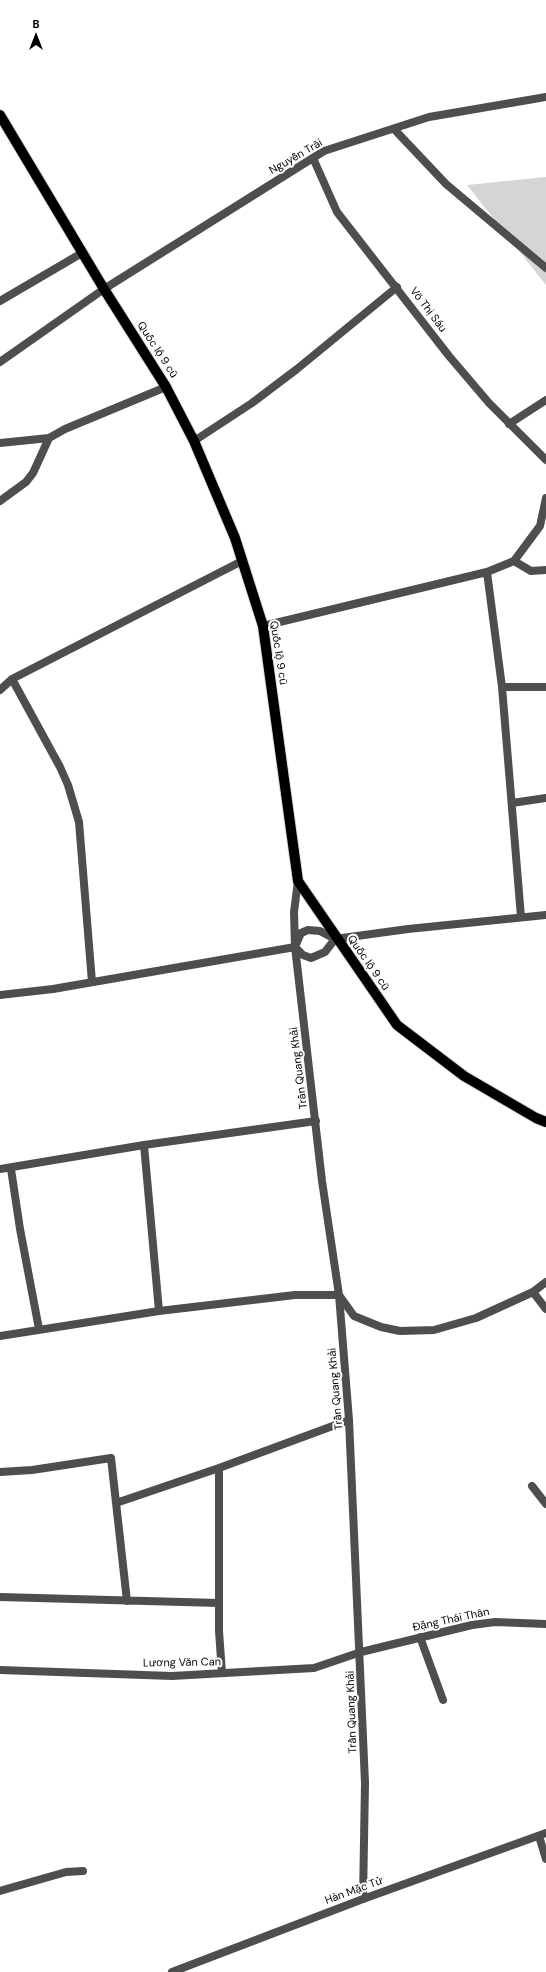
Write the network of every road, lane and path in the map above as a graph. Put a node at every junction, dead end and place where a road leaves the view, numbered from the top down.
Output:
1 (546, 97) edge
2 (0, 115) edge
3 (394, 129) junction
4 (313, 158) junction
5 (82, 253) junction
6 (546, 268) edge
7 (397, 287) junction
8 (104, 289) junction
9 (0, 301) edge
10 (0, 362) edge
11 (166, 387) junction
12 (546, 400) edge
13 (509, 424) junction
14 (49, 438) junction
15 (194, 440) junction
16 (0, 443) edge
17 (546, 460) edge
18 (546, 498) edge
19 (0, 501) edge
20 (242, 561) junction
21 (514, 561) junction
22 (546, 570) edge
23 (487, 572) junction
24 (263, 626) junction
25 (12, 679) junction
26 (502, 687) junction
27 (546, 687) edge
28 (0, 690) edge
29 (546, 798) edge
30 (512, 803) junction
31 (298, 881) junction
32 (546, 915) edge
33 (521, 917) junction
34 (336, 938) junction
35 (296, 947) junction
36 (92, 982) junction
37 (0, 995) edge
38 (316, 1121) junction
39 (546, 1122) edge
40 (144, 1145) junction
41 (0, 1169) edge
42 (11, 1169) junction
43 (546, 1282) edge
44 (533, 1292) junction
45 (339, 1295) junction
46 (546, 1309) edge
47 (159, 1311) junction
48 (39, 1329) junction
49 (0, 1336) edge
50 (349, 1420) junction
51 (219, 1468) junction
52 (0, 1472) edge
53 (532, 1486) dead end
54 (116, 1503) junction
55 (546, 1504) edge
56 (0, 1597) edge
57 (127, 1601) junction
58 (219, 1604) junction
59 (546, 1624) edge
60 (420, 1637) junction
61 (361, 1652) junction
62 (0, 1670) edge
63 (222, 1673) junction
64 (443, 1700) dead end
65 (542, 1835) edge
66 (546, 1859) edge
67 (83, 1871) dead end
68 (0, 1890) edge
69 (363, 1899) junction
70 (172, 1972) edge

1 - 3 street, Nguyễn Trãi
2 - 5 main road, Quốc lộ 9 cũ
3 - 4 street, Nguyễn Trãi
3 - 6 street
4 - 7 street, Võ Thị Sáu
4 - 8 street, Nguyễn Trãi
5 - 8 main road, Quốc lộ 9 cũ
5 - 9 street
7 - 13 street, Võ Thị Sáu
7 - 15 street
8 - 10 street, Nguyễn Trãi
8 - 11 main road, Quốc lộ 9 cũ
11 - 14 street
11 - 15 main road, Quốc lộ 9 cũ
12 - 13 street
13 - 17 street, Võ Thị Sáu
14 - 16 street
14 - 19 street
15 - 20 main road, Quốc lộ 9 cũ
18 - 21 street
20 - 24 main road, Quốc lộ 9 cũ
20 - 25 street
21 - 22 street
21 - 23 street
23 - 24 street
23 - 26 street
24 - 31 main road, Quốc lộ 9 cũ
25 - 28 street
25 - 36 street
26 - 27 street
26 - 30 street
29 - 30 street
30 - 33 street
31 - 34 main road, Quốc lộ 9 cũ
31 - 35 street, Trần Quang Khải
32 - 33 street
33 - 34 street
34 - 35 street
34 - 35 street
34 - 39 main road, Quốc lộ 9 cũ
35 - 36 street
35 - 38 street, Trần Quang Khải
36 - 37 street
38 - 40 street
38 - 45 street, Trần Quang Khải
40 - 42 street
40 - 47 street
41 - 42 street
42 - 48 street
43 - 44 street
44 - 45 street
44 - 46 street
45 - 47 street
45 - 50 street, Trần Quang Khải
47 - 48 street
48 - 49 street
50 - 51 street
50 - 61 street, Trần Quang Khải
51 - 54 street
51 - 58 street
52 - 54 street
53 - 55 street
54 - 57 street
56 - 57 street
57 - 58 street
58 - 63 street
59 - 60 street, Đặng Thái Thân
60 - 61 street, Đặng Thái Thân
60 - 64 street
61 - 63 street, Lương Văn Can
61 - 69 street, Trần Quang Khải
62 - 63 street, Lương Văn Can
65 - 66 street
65 - 69 street, Hàn Mặc Tử
67 - 68 street
69 - 70 street, Hàn Mặc Tử

